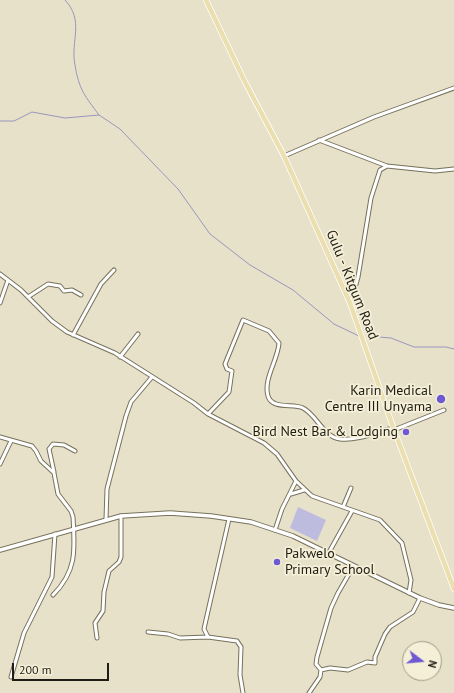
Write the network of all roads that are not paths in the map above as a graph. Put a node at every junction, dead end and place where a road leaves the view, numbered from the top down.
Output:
1 (206, 0) edge
2 (454, 88) edge
3 (319, 140) junction
4 (284, 156) junction
5 (387, 166) junction
6 (454, 170) edge
7 (114, 270) dead end
8 (0, 274) edge
9 (8, 280) junction
10 (81, 295) dead end
11 (28, 297) junction
12 (0, 303) edge
13 (350, 303) junction
14 (138, 334) dead end
15 (74, 335) junction
16 (120, 357) junction
17 (152, 377) junction
18 (444, 410) dead end
19 (208, 414) junction
20 (394, 429) junction
21 (0, 437) edge
22 (11, 441) junction
23 (75, 451) dead end
24 (0, 464) edge
25 (54, 473) junction
26 (296, 481) junction
27 (352, 488) dead end
28 (304, 490) junction
29 (291, 494) junction
30 (343, 507) junction
31 (352, 511) junction
32 (121, 516) junction
33 (106, 519) junction
34 (229, 519) junction
35 (73, 529) junction
36 (276, 530) junction
37 (55, 534) junction
38 (0, 550) edge
39 (328, 554) junction
40 (353, 567) junction
41 (454, 589) edge
42 (409, 593) junction
43 (52, 595) dead end
44 (420, 598) junction
45 (454, 608) edge
46 (148, 632) dead end
47 (208, 637) junction
48 (98, 638) dead end
49 (321, 670) junction
50 (11, 677) dead end
51 (243, 693) edge
52 (309, 693) edge

1 - 4 main road, Gulu - Kitgum Road
2 - 3 street
3 - 4 street
3 - 5 street
4 - 13 main road, Gulu - Kitgum Road
5 - 6 street
5 - 13 street
7 - 15 street
8 - 9 street
9 - 11 street
9 - 12 street
10 - 11 street
11 - 15 street
13 - 20 main road, Gulu - Kitgum Road
14 - 16 street
15 - 16 street
16 - 17 street
17 - 19 street
17 - 33 street
18 - 20 street
19 - 20 street
19 - 26 street
20 - 41 main road, Gulu - Kitgum Road
21 - 22 street
22 - 24 street
22 - 25 street
23 - 25 street
25 - 35 street
26 - 28 street
26 - 29 street
27 - 30 street
28 - 29 street
28 - 30 street
29 - 36 street
30 - 31 street
31 - 39 street
31 - 42 street
32 - 33 street
32 - 34 street
32 - 48 street
33 - 35 street
34 - 36 street
34 - 47 street
35 - 37 street
35 - 43 street
36 - 39 street
37 - 38 street
37 - 50 street
39 - 40 street
40 - 42 street
40 - 49 street
42 - 44 street
44 - 45 street
44 - 49 street
46 - 47 street
47 - 51 street
49 - 52 street

